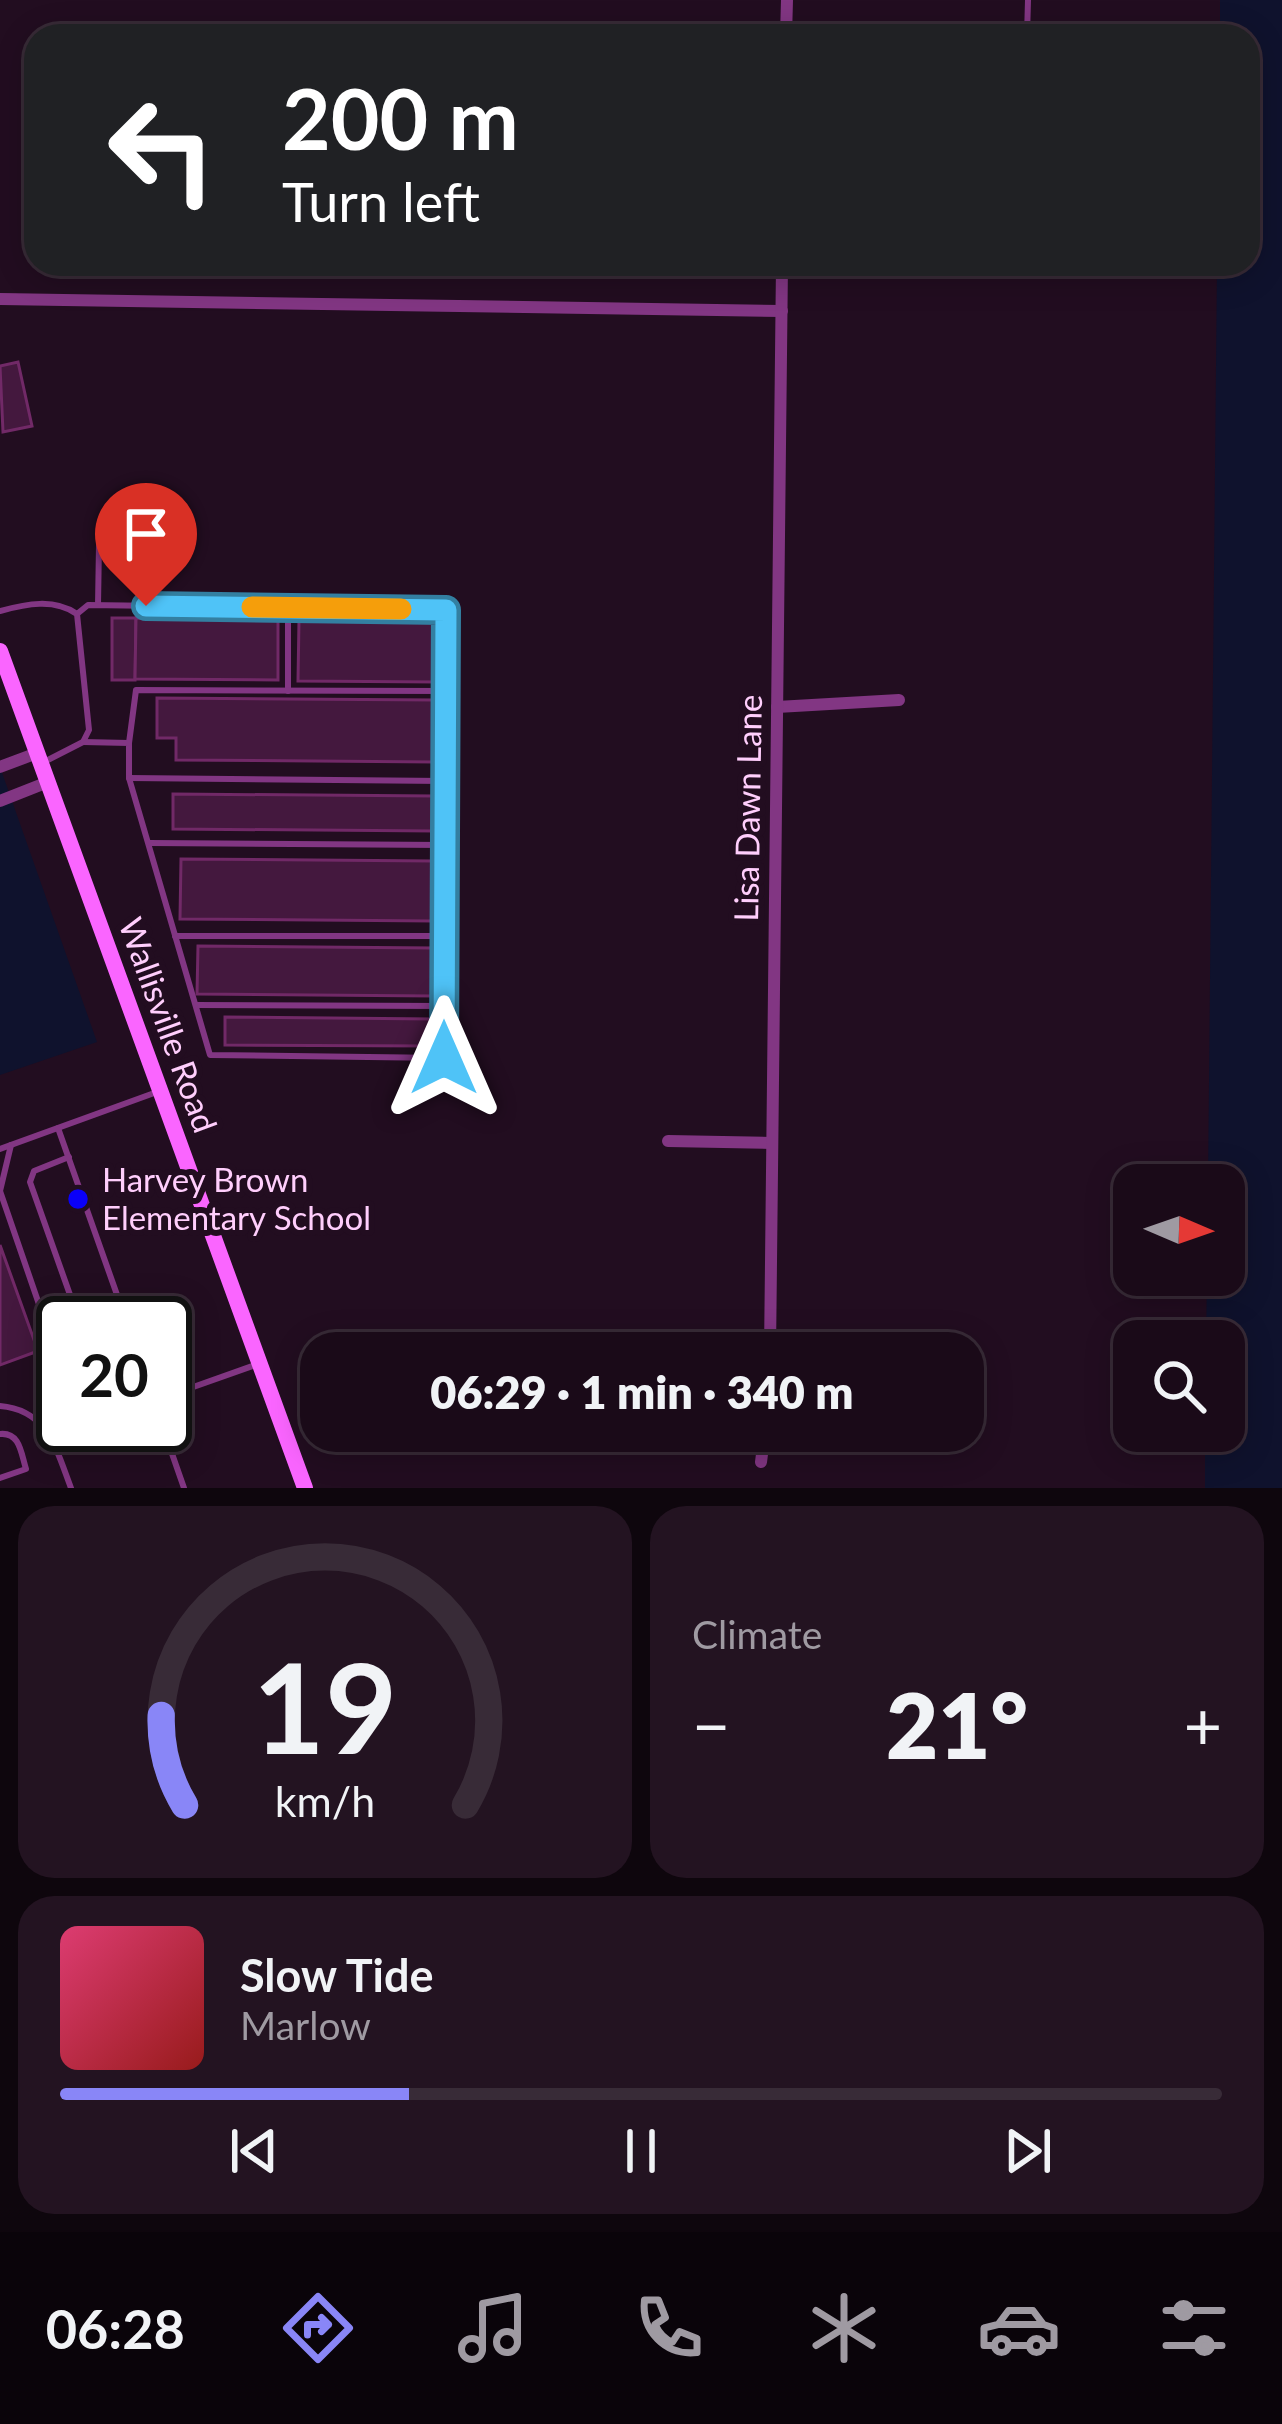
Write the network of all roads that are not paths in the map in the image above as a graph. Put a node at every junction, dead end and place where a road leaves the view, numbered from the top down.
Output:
1 (782, 276) edge
2 (0, 299) edge
3 (782, 311) junction
4 (99, 545) dead end
5 (98, 605) junction
6 (288, 608) junction
7 (0, 611) edge
8 (77, 614) junction
9 (0, 651) edge
10 (288, 691) junction
11 (446, 691) junction
12 (899, 700) dead end
13 (777, 707) junction
14 (83, 742) junction
15 (128, 743) junction
16 (39, 758) junction
17 (0, 767) edge
18 (128, 778) junction
19 (445, 781) junction
20 (47, 782) junction
21 (0, 800) edge
22 (147, 843) junction
23 (445, 845) junction
24 (175, 936) junction
25 (445, 936) junction
26 (195, 1005) junction
27 (444, 1006) junction
28 (160, 1090) junction
29 (58, 1128) junction
30 (668, 1141) dead end
31 (772, 1143) junction
32 (11, 1145) junction
33 (0, 1149) edge
34 (69, 1157) junction
35 (36, 1296) edge
36 (70, 1296) edge
37 (118, 1296) edge
38 (770, 1332) edge
39 (259, 1363) junction
40 (192, 1387) edge
41 (0, 1406) edge
42 (0, 1434) edge
43 (171, 1452) edge
44 (762, 1452) edge
45 (760, 1462) dead end
46 (0, 1478) edge
47 (71, 1488) edge
48 (184, 1488) edge
49 (305, 1488) edge

1 - 3 street, Lisa Dawn Lane
2 - 3 street
3 - 13 street, Lisa Dawn Lane
4 - 5 lane
5 - 6 lane
5 - 8 lane
6 - 10 lane
6 - 11 lane
7 - 8 lane
8 - 14 lane
9 - 16 main road, Wallisville Road
10 - 11 lane
10 - 15 lane
11 - 19 lane
12 - 13 street
13 - 31 street, Lisa Dawn Lane
14 - 15 lane
14 - 16 lane
15 - 18 lane
16 - 17 street
16 - 20 main road, Wallisville Road
18 - 19 lane
18 - 22 lane
19 - 23 lane
20 - 21 street
20 - 28 main road, Wallisville Road
22 - 23 lane
22 - 24 lane
23 - 25 lane
24 - 25 lane
24 - 26 lane
25 - 27 lane
26 - 27 lane
26 - 27 lane
28 - 29 lane
28 - 39 main road, Wallisville Road
29 - 32 lane
29 - 34 lane
30 - 31 street
31 - 38 street, Lisa Dawn Lane
32 - 33 lane
32 - 35 lane
34 - 36 lane
34 - 37 lane
39 - 40 lane
39 - 49 main road, Wallisville Road
41 - 47 lane
42 - 46 lane
43 - 48 lane
44 - 45 street

